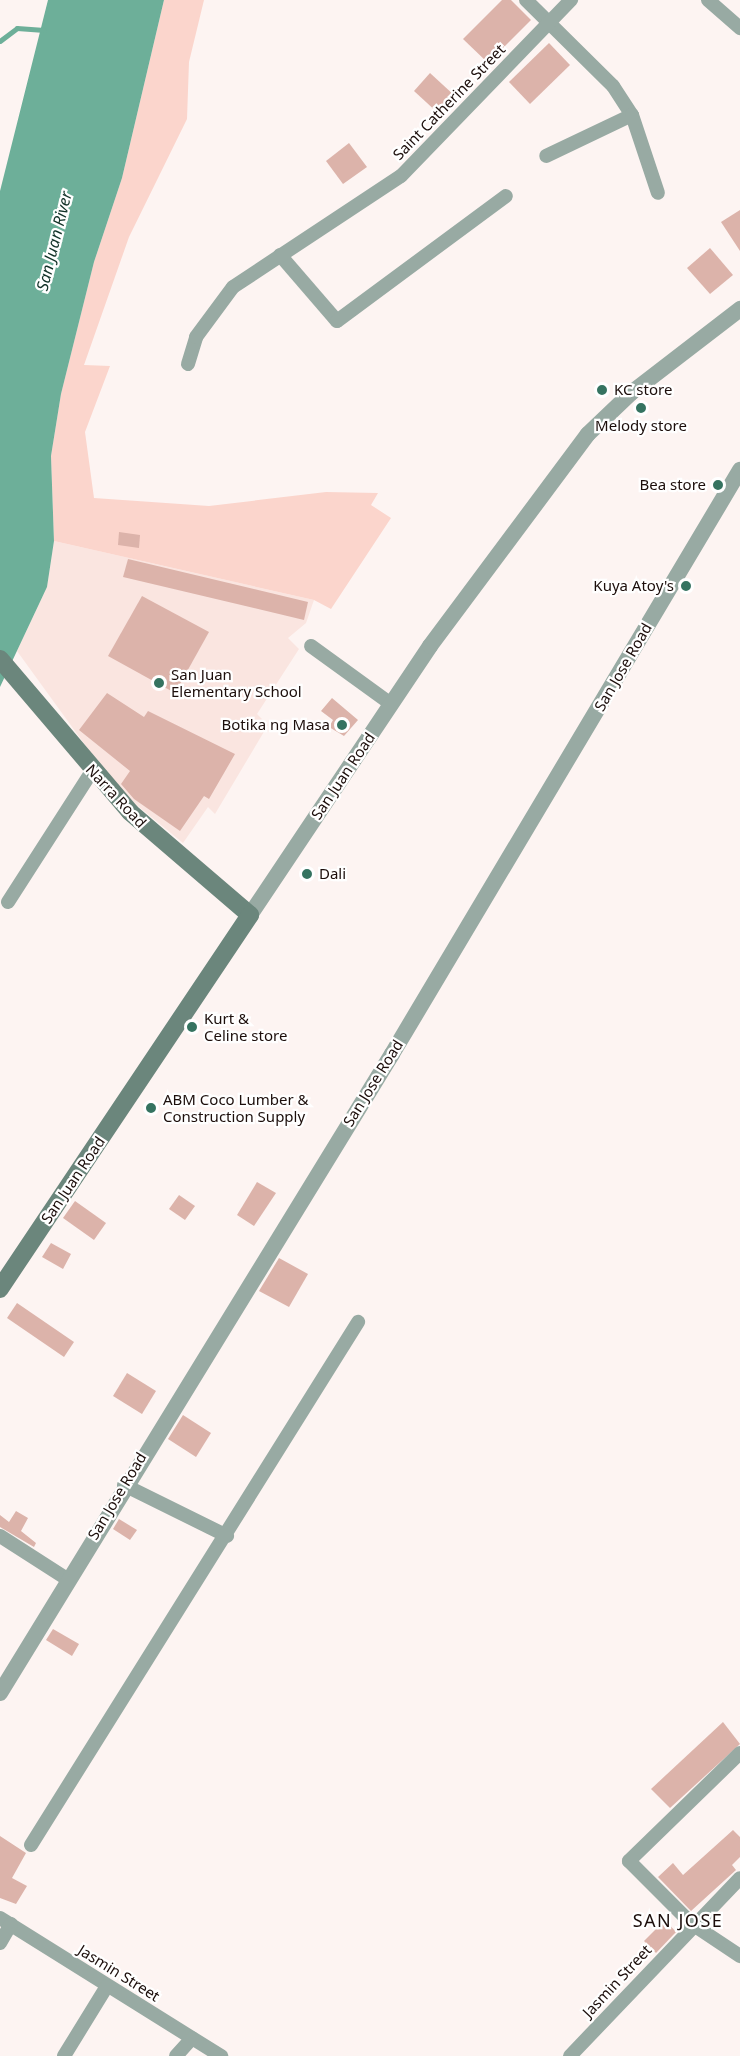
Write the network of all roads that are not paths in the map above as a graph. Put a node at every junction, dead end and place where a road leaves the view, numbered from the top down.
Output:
1 (526, 0) edge
2 (572, 0) edge
3 (708, 0) edge
4 (549, 23) junction
5 (740, 28) edge
6 (632, 115) junction
7 (546, 156) dead end
8 (658, 193) dead end
9 (506, 196) dead end
10 (280, 255) junction
11 (740, 309) edge
12 (188, 364) dead end
13 (740, 470) edge
14 (311, 646) dead end
15 (0, 659) edge
16 (391, 704) junction
17 (92, 771) junction
18 (8, 902) dead end
19 (250, 915) junction
20 (0, 1289) edge
21 (358, 1322) dead end
22 (124, 1485) junction
23 (0, 1536) edge
24 (227, 1536) junction
25 (68, 1579) junction
26 (0, 1693) edge
27 (740, 1754) edge
28 (31, 1845) dead end
29 (740, 1878) edge
30 (6, 1921) edge
31 (692, 1924) junction
32 (0, 1942) edge
33 (740, 1956) edge
34 (107, 1986) junction
35 (192, 2038) junction
36 (64, 2056) edge
37 (176, 2056) edge
38 (221, 2056) edge
39 (570, 2056) edge

1 - 4 street
2 - 4 street, Saint Catherine Street
3 - 5 street
4 - 6 street
4 - 10 street, Saint Catherine Street
6 - 7 street
6 - 8 street
9 - 10 street
10 - 12 street, Saint Catherine Street
11 - 16 street, San Juan Road
13 - 22 street, San Jose Road
14 - 16 street
15 - 17 main road, Narra Road
16 - 19 street, San Juan Road
17 - 18 street
17 - 19 main road, Narra Road
19 - 20 main road, San Juan Road
21 - 24 street
22 - 24 street
22 - 25 street, San Jose Road
23 - 25 street
24 - 28 street
25 - 26 street, San Jose Road
27 - 31 street
29 - 31 street, Jasmin Street
30 - 32 street
30 - 34 street, Jasmin Street
31 - 33 street
31 - 39 street, Jasmin Street
34 - 35 street, Jasmin Street
34 - 36 street
35 - 37 street
35 - 38 street, Jasmin Street

